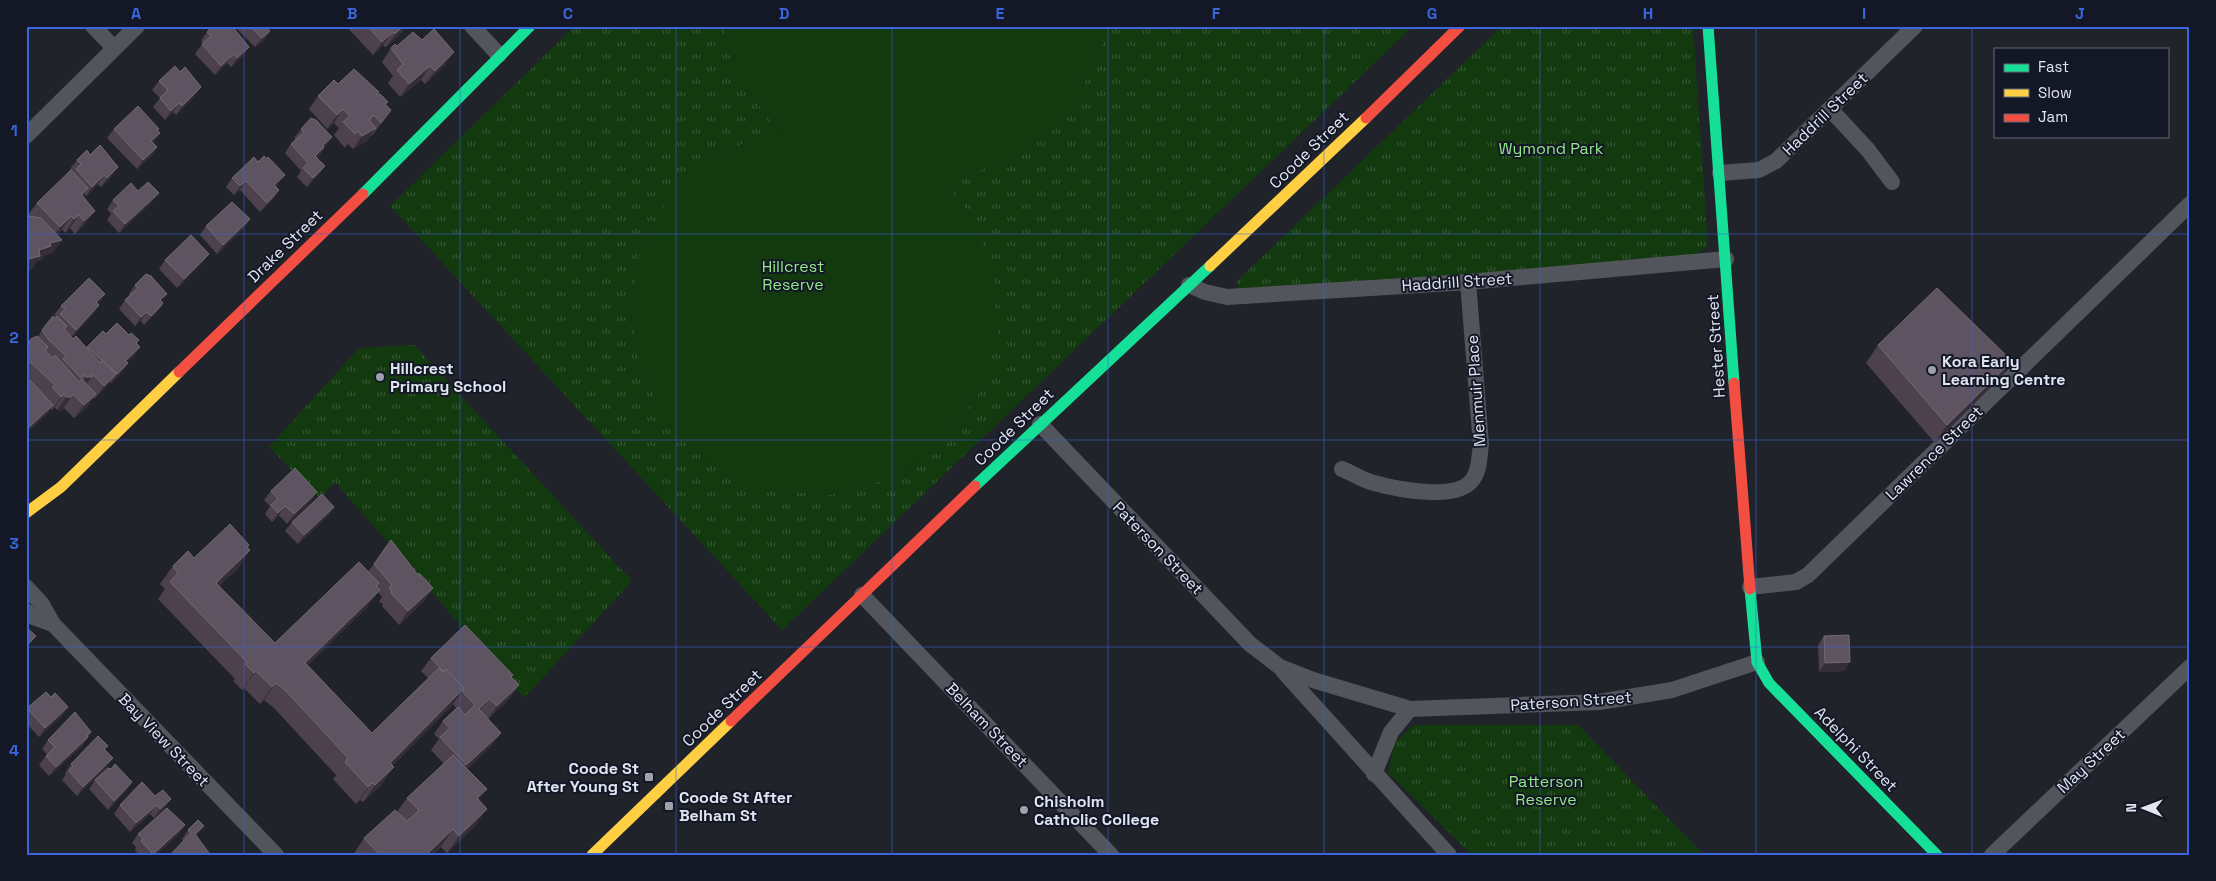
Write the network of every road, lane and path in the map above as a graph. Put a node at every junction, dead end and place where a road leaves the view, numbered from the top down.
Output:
1 (93, 26) edge
2 (137, 26) edge
3 (472, 26) edge
4 (530, 26) edge
5 (1460, 26) edge
6 (1708, 26) edge
7 (1915, 26) edge
8 (114, 48) junction
9 (499, 55) junction
10 (1830, 109) junction
11 (26, 136) edge
12 (1720, 173) junction
13 (1892, 182) dead end
14 (2190, 204) edge
15 (1726, 259) junction
16 (1468, 282) junction
17 (1189, 285) junction
18 (1040, 424) junction
19 (1342, 469) dead end
20 (30, 518) edge
21 (26, 587) edge
22 (1750, 587) junction
23 (862, 595) junction
24 (26, 612) edge
25 (53, 624) junction
26 (1757, 662) junction
27 (1280, 667) junction
28 (2190, 667) edge
29 (1410, 709) junction
30 (1374, 774) junction
31 (276, 855) edge
32 (592, 855) edge
33 (1111, 855) edge
34 (1449, 855) edge
35 (1937, 855) edge
36 (1992, 855) edge

1 - 8 street
2 - 8 street
3 - 9 street
4 - 9 street, Drake Street
5 - 17 street, Coode Street
6 - 12 street, Hester Street
7 - 10 street, Haddrill Street
8 - 11 street
9 - 20 street, Drake Street
10 - 12 street, Haddrill Street
10 - 13 street
12 - 15 street, Hester Street
14 - 22 street, Lawrence Street
15 - 16 street, Haddrill Street
15 - 22 street, Hester Street
16 - 17 street, Haddrill Street
16 - 19 street, Menmuir Place
17 - 18 street, Coode Street
18 - 23 street, Coode Street
18 - 27 street, Paterson Street
21 - 25 street, Bay View Street
22 - 26 street, Hester Street
23 - 32 street, Coode Street
23 - 33 street, Belham Street
24 - 25 street, Bay View Street
25 - 31 street, Bay View Street
26 - 29 street, Paterson Street
26 - 35 street, Adelphi Street
27 - 29 street, Paterson Street
27 - 30 street, Paterson Street
28 - 36 street, May Street
29 - 30 street
30 - 34 street, Paterson Street

